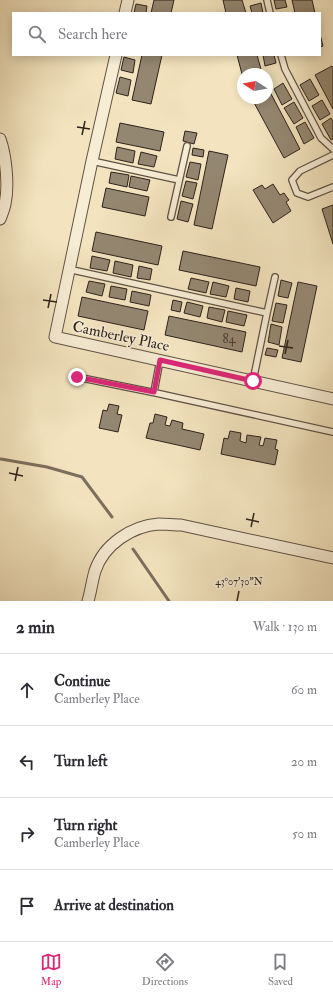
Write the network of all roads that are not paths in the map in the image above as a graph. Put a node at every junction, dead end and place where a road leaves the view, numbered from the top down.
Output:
1 (128, 0) edge
2 (267, 0) edge
3 (126, 12) edge
4 (270, 12) edge
5 (116, 56) edge
6 (281, 56) edge
7 (0, 139) edge
8 (187, 146) dead end
9 (333, 150) edge
10 (333, 155) edge
11 (92, 160) junction
12 (4, 178) edge
13 (179, 180) junction
14 (333, 187) edge
15 (171, 217) dead end
16 (0, 219) edge
17 (68, 270) junction
18 (275, 277) dead end
19 (267, 313) junction
20 (160, 360) junction
21 (77, 377) dead end
22 (253, 381) junction
23 (154, 392) junction
24 (333, 399) edge
25 (333, 432) edge
26 (333, 558) edge
27 (88, 601) edge

1 - 3 street
2 - 4 lane
5 - 11 street, Camberley Place
6 - 9 lane
7 - 12 street
8 - 13 lane
10 - 14 lane
11 - 13 lane
11 - 17 street, Camberley Place
12 - 16 street
13 - 15 lane
17 - 19 lane
17 - 20 street, Camberley Place
18 - 19 lane
19 - 22 lane
20 - 22 street, Camberley Place
20 - 23 lane
21 - 23 lane
22 - 24 street, Camberley Place
23 - 25 lane
26 - 27 street

